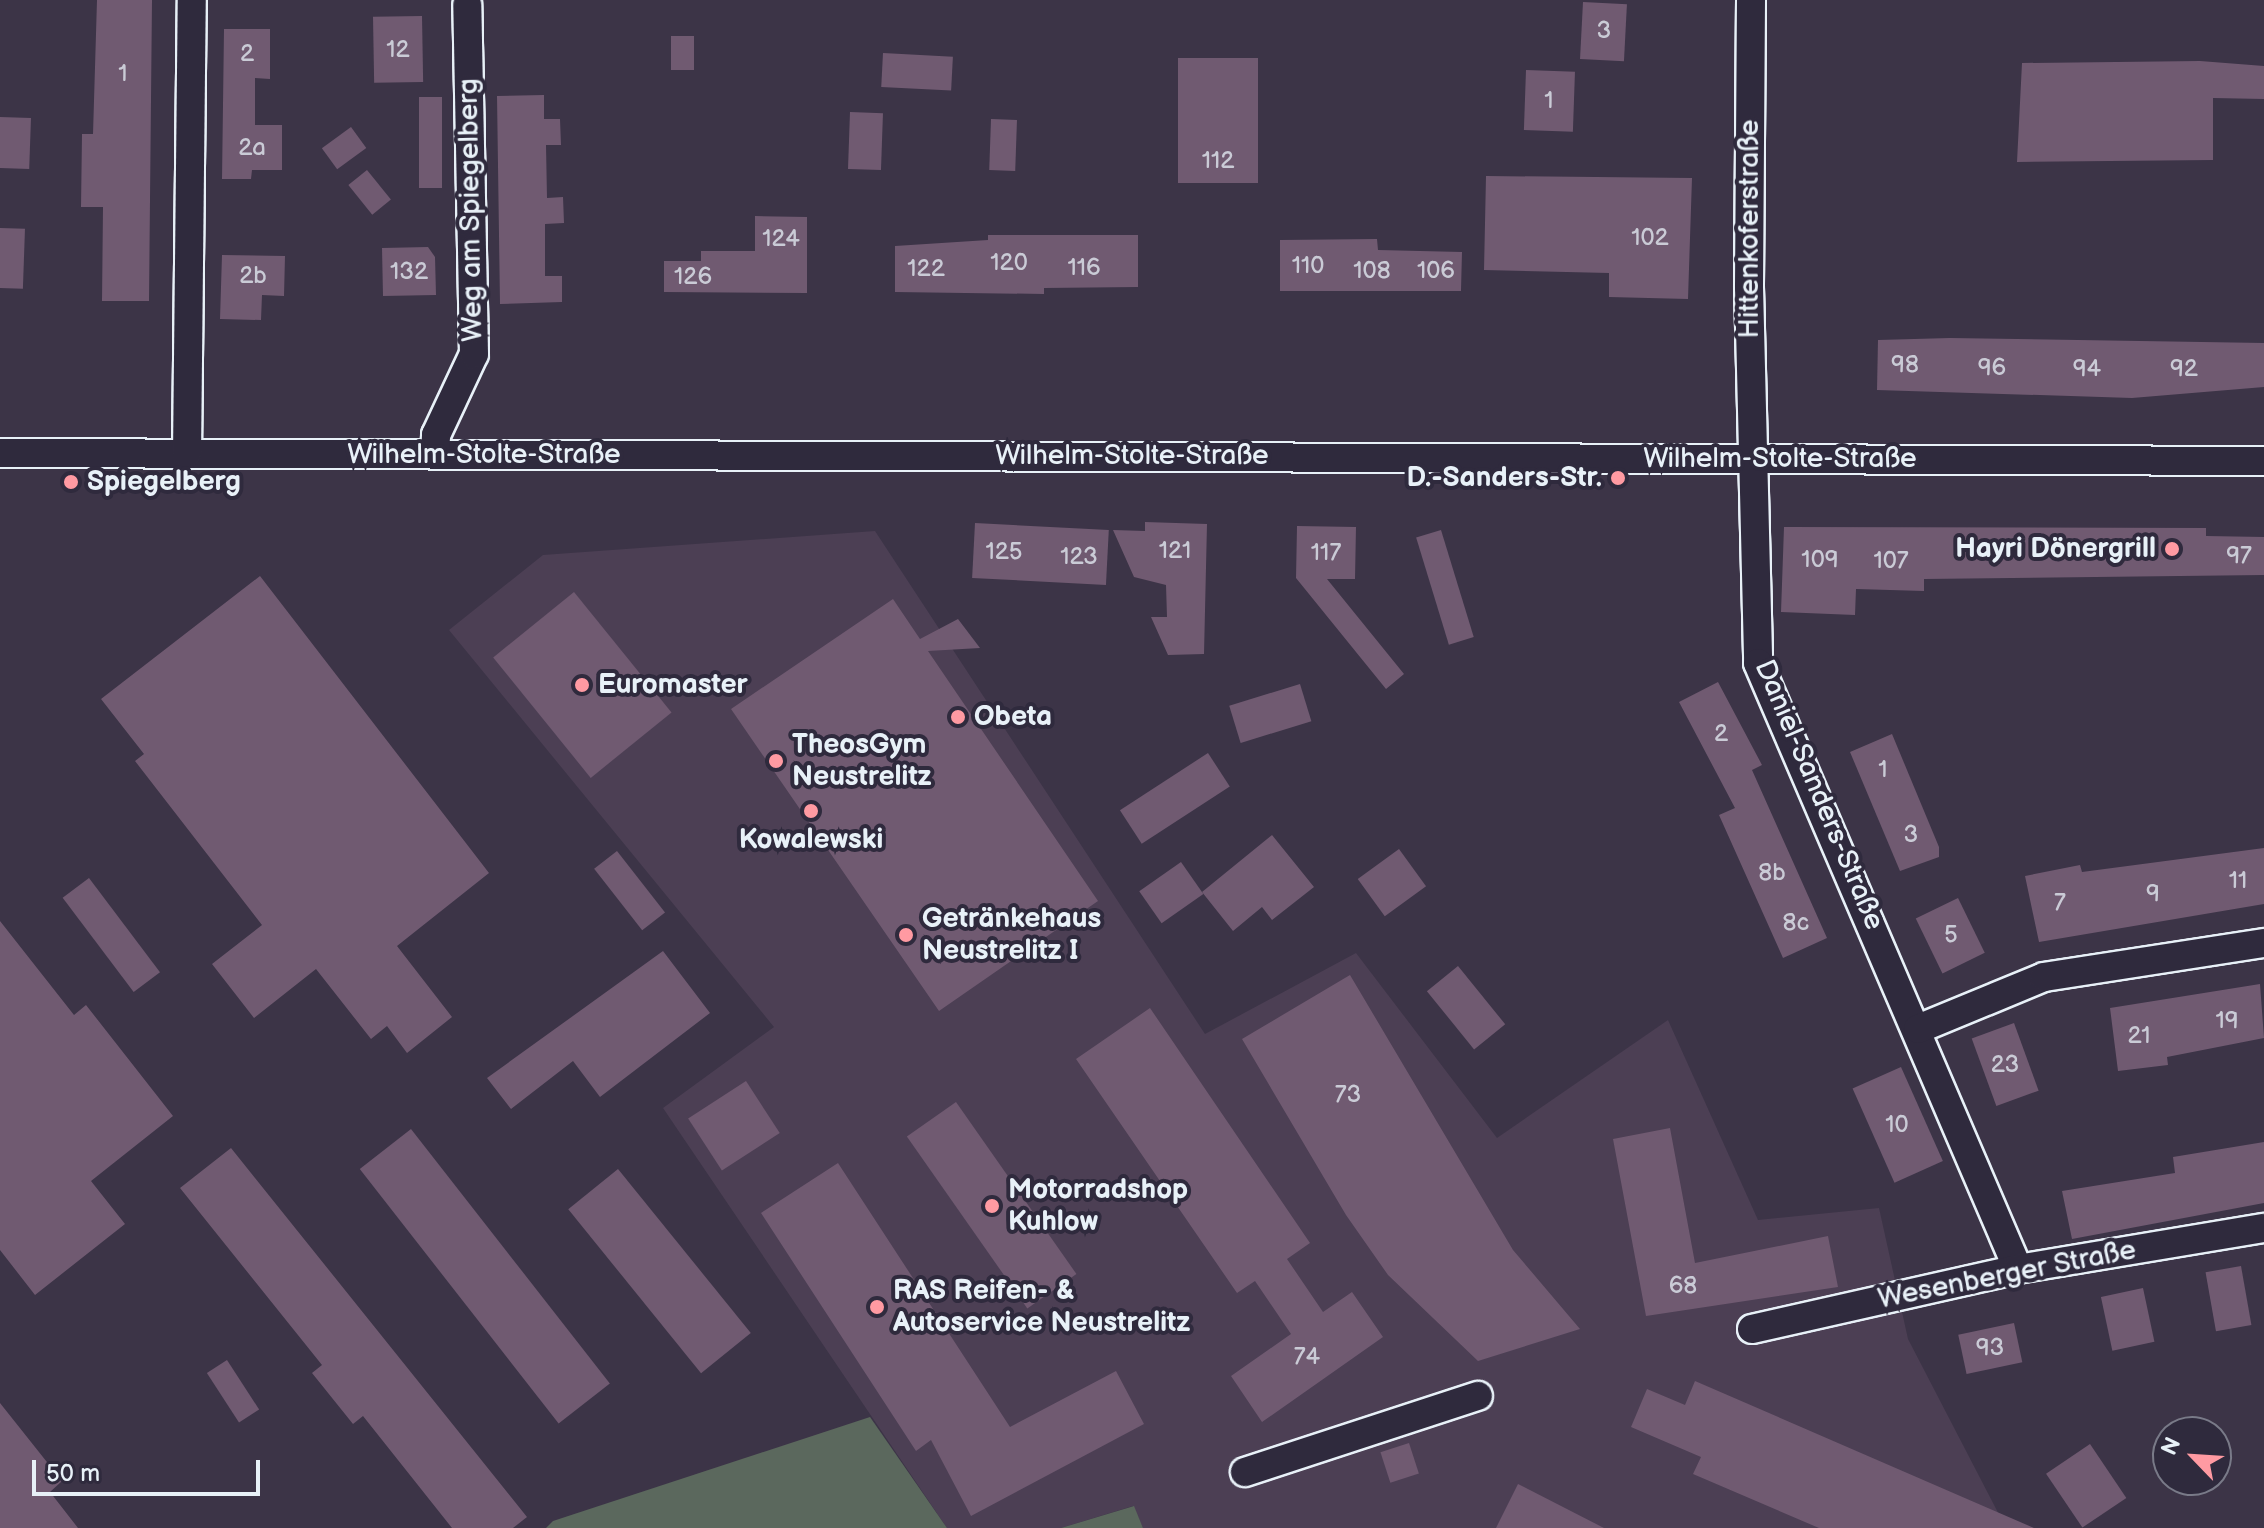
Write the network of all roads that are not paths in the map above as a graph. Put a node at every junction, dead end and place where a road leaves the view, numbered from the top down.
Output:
1 (192, 0) edge
2 (1751, 0) edge
3 (467, 5) dead end
4 (0, 453) edge
5 (187, 454) junction
6 (435, 455) junction
7 (1752, 458) junction
8 (2264, 461) edge
9 (2264, 943) edge
10 (1918, 1029) junction
11 (2264, 1228) edge
12 (2018, 1269) junction
13 (1752, 1329) dead end
14 (1478, 1396) dead end
15 (1245, 1472) dead end

1 - 5 street
2 - 7 street, Hittenkoferstraße
3 - 6 street, Weg am Spiegelberg
4 - 5 street, Wilhelm-Stolte-Straße
5 - 6 street, Wilhelm-Stolte-Straße
6 - 7 street, Wilhelm-Stolte-Straße
7 - 8 street, Wilhelm-Stolte-Straße
7 - 10 street, Daniel-Sanders-Straße
9 - 10 street
10 - 12 street, Daniel-Sanders-Straße
11 - 12 street, Wesenberger Straße
12 - 13 street, Wesenberger Straße
14 - 15 street

